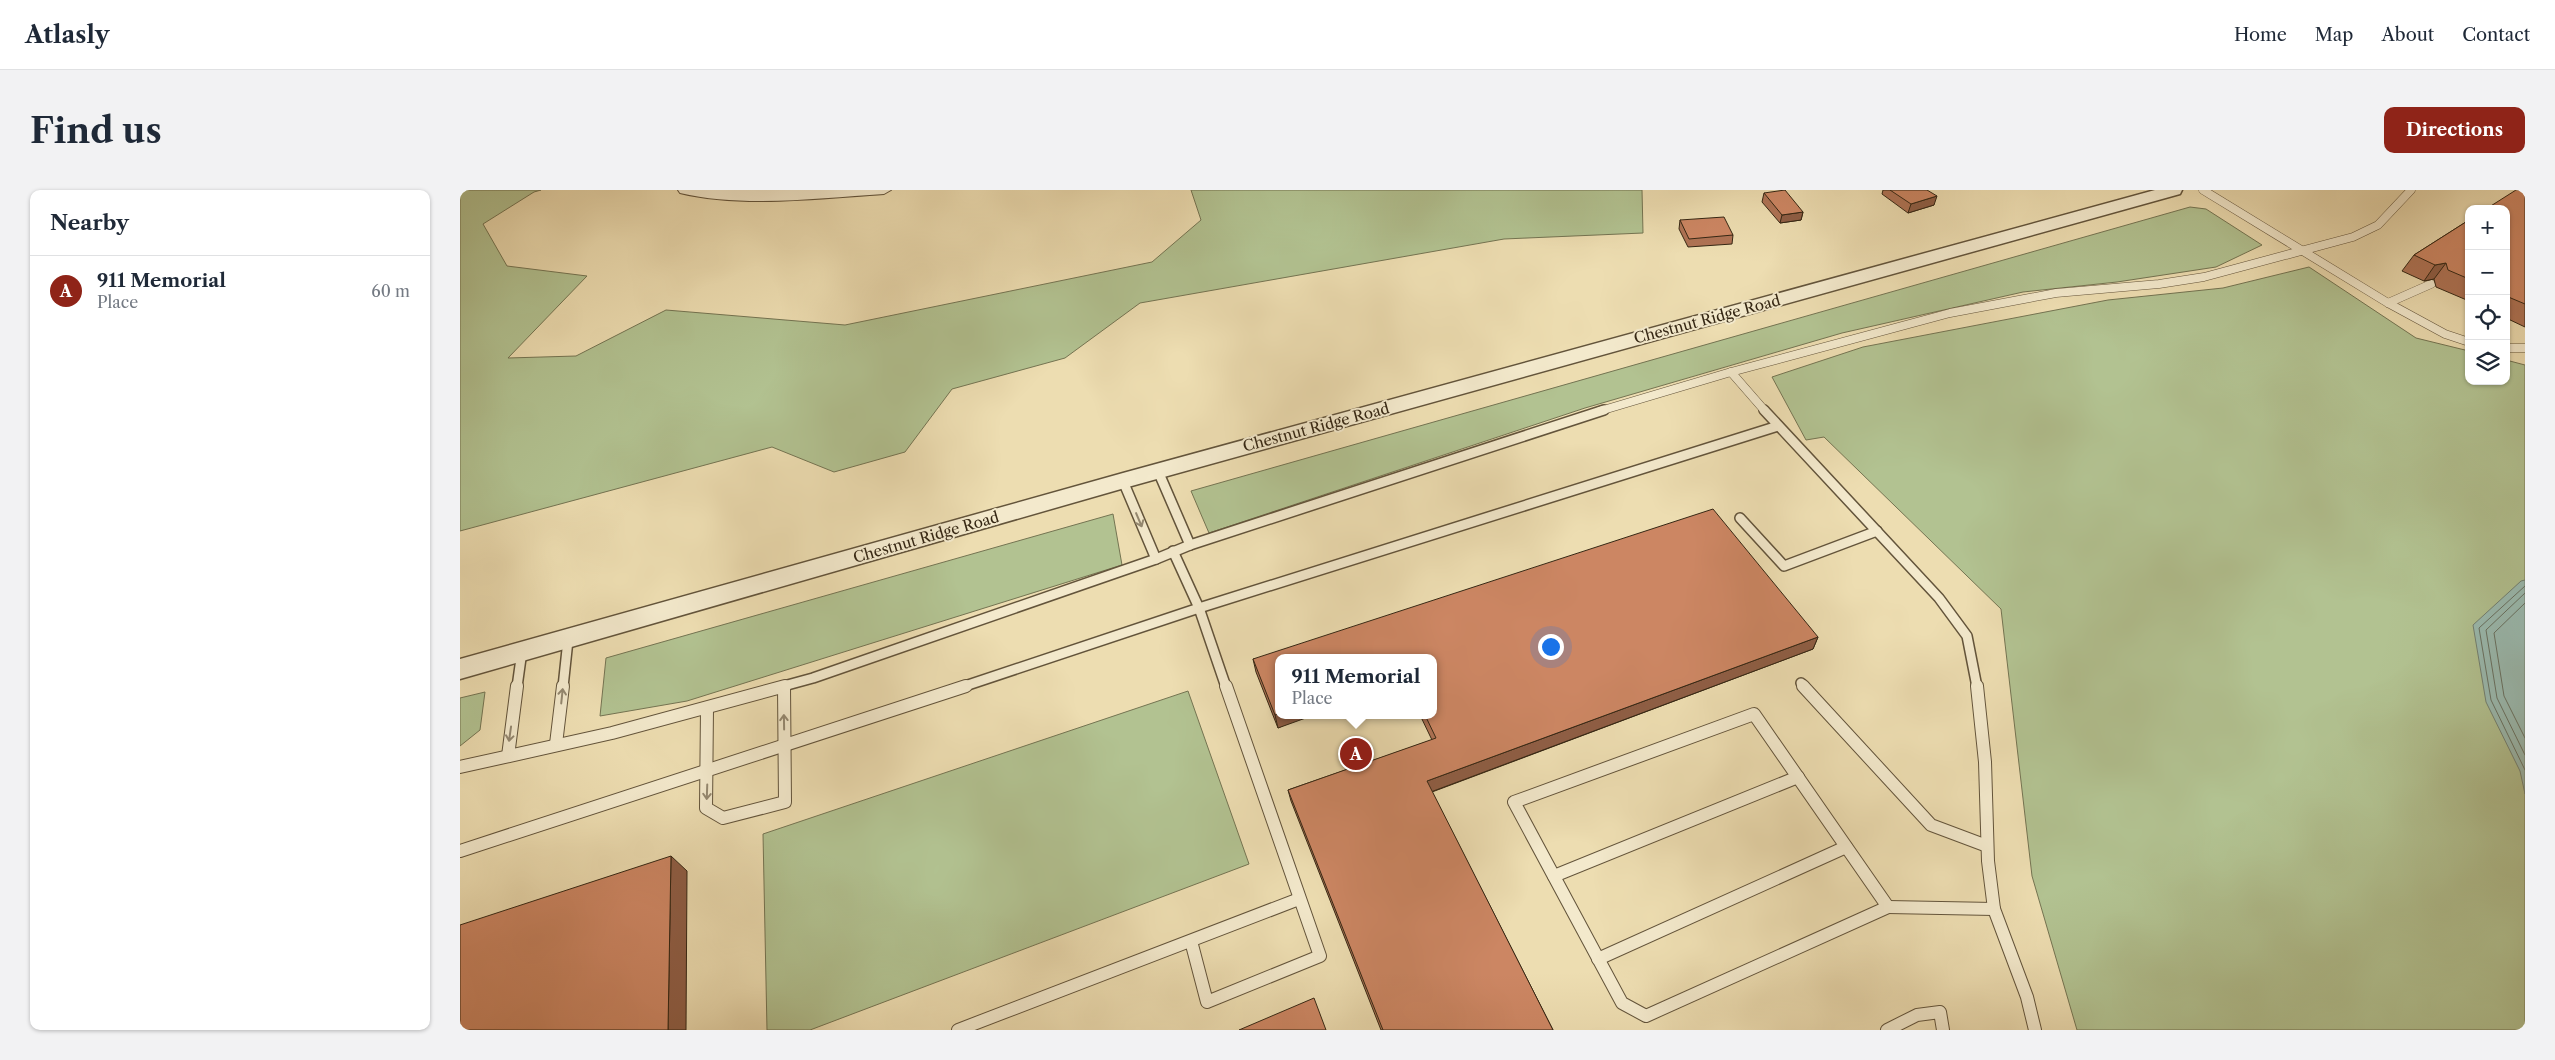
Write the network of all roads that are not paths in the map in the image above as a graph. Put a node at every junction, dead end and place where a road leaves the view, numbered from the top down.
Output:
1 (685, 190) edge
2 (884, 190) edge
3 (2174, 190) edge
4 (2203, 190) edge
5 (2411, 190) edge
6 (2302, 252) junction
7 (2431, 284) edge
8 (2388, 303) junction
9 (2465, 341) edge
10 (2510, 348) edge
11 (2525, 348) edge
12 (1731, 372) junction
13 (1778, 426) junction
14 (1158, 471) junction
15 (1123, 480) junction
16 (1740, 518) dead end
17 (1877, 531) junction
18 (1190, 545) junction
19 (1173, 551) junction
20 (1156, 559) junction
21 (1200, 608) junction
22 (568, 640) junction
23 (522, 651) junction
24 (460, 669) edge
25 (1802, 683) dead end
26 (784, 687) junction
27 (707, 708) junction
28 (556, 744) junction
29 (784, 746) junction
30 (508, 756) junction
31 (460, 767) edge
32 (707, 772) junction
33 (1798, 777) junction
34 (1987, 846) junction
35 (1846, 847) junction
36 (460, 851) edge
37 (1554, 876) junction
38 (1299, 899) junction
39 (1888, 907) junction
40 (1994, 910) junction
41 (1191, 941) junction
42 (1598, 959) junction
43 (958, 1030) edge
44 (1887, 1030) edge
45 (1943, 1030) edge
46 (2035, 1030) edge

1 - 2 street
3 - 14 street, Chestnut Ridge Road
4 - 6 lane
5 - 6 lane
6 - 8 lane
6 - 12 lane
7 - 8 lane
8 - 9 lane
10 - 11 lane
12 - 13 lane
12 - 18 lane
13 - 17 lane
13 - 21 lane
14 - 15 street, Chestnut Ridge Road
14 - 18 lane
15 -> 20 lane
15 - 22 street, Chestnut Ridge Road
16 - 17 lane
17 - 34 lane
18 - 19 lane
19 - 20 lane
19 - 21 lane
20 - 26 lane
21 - 29 lane
21 - 38 lane
22 - 23 street, Chestnut Ridge Road
28 -> 22 lane
23 - 24 street, Chestnut Ridge Road
23 -> 30 lane
25 - 34 lane
26 - 27 lane
29 -> 26 lane
27 - 28 lane
27 - 32 lane
28 - 30 lane
29 - 32 lane
32 -> 29 lane
30 - 31 lane
32 - 36 lane
33 - 35 lane
33 - 37 lane
33 - 37 lane
34 - 40 lane
35 - 39 lane
35 - 42 lane
37 - 42 lane
38 - 41 lane
38 - 41 lane
39 - 40 lane
39 - 42 lane
40 - 46 lane
41 - 43 lane
44 - 45 lane

